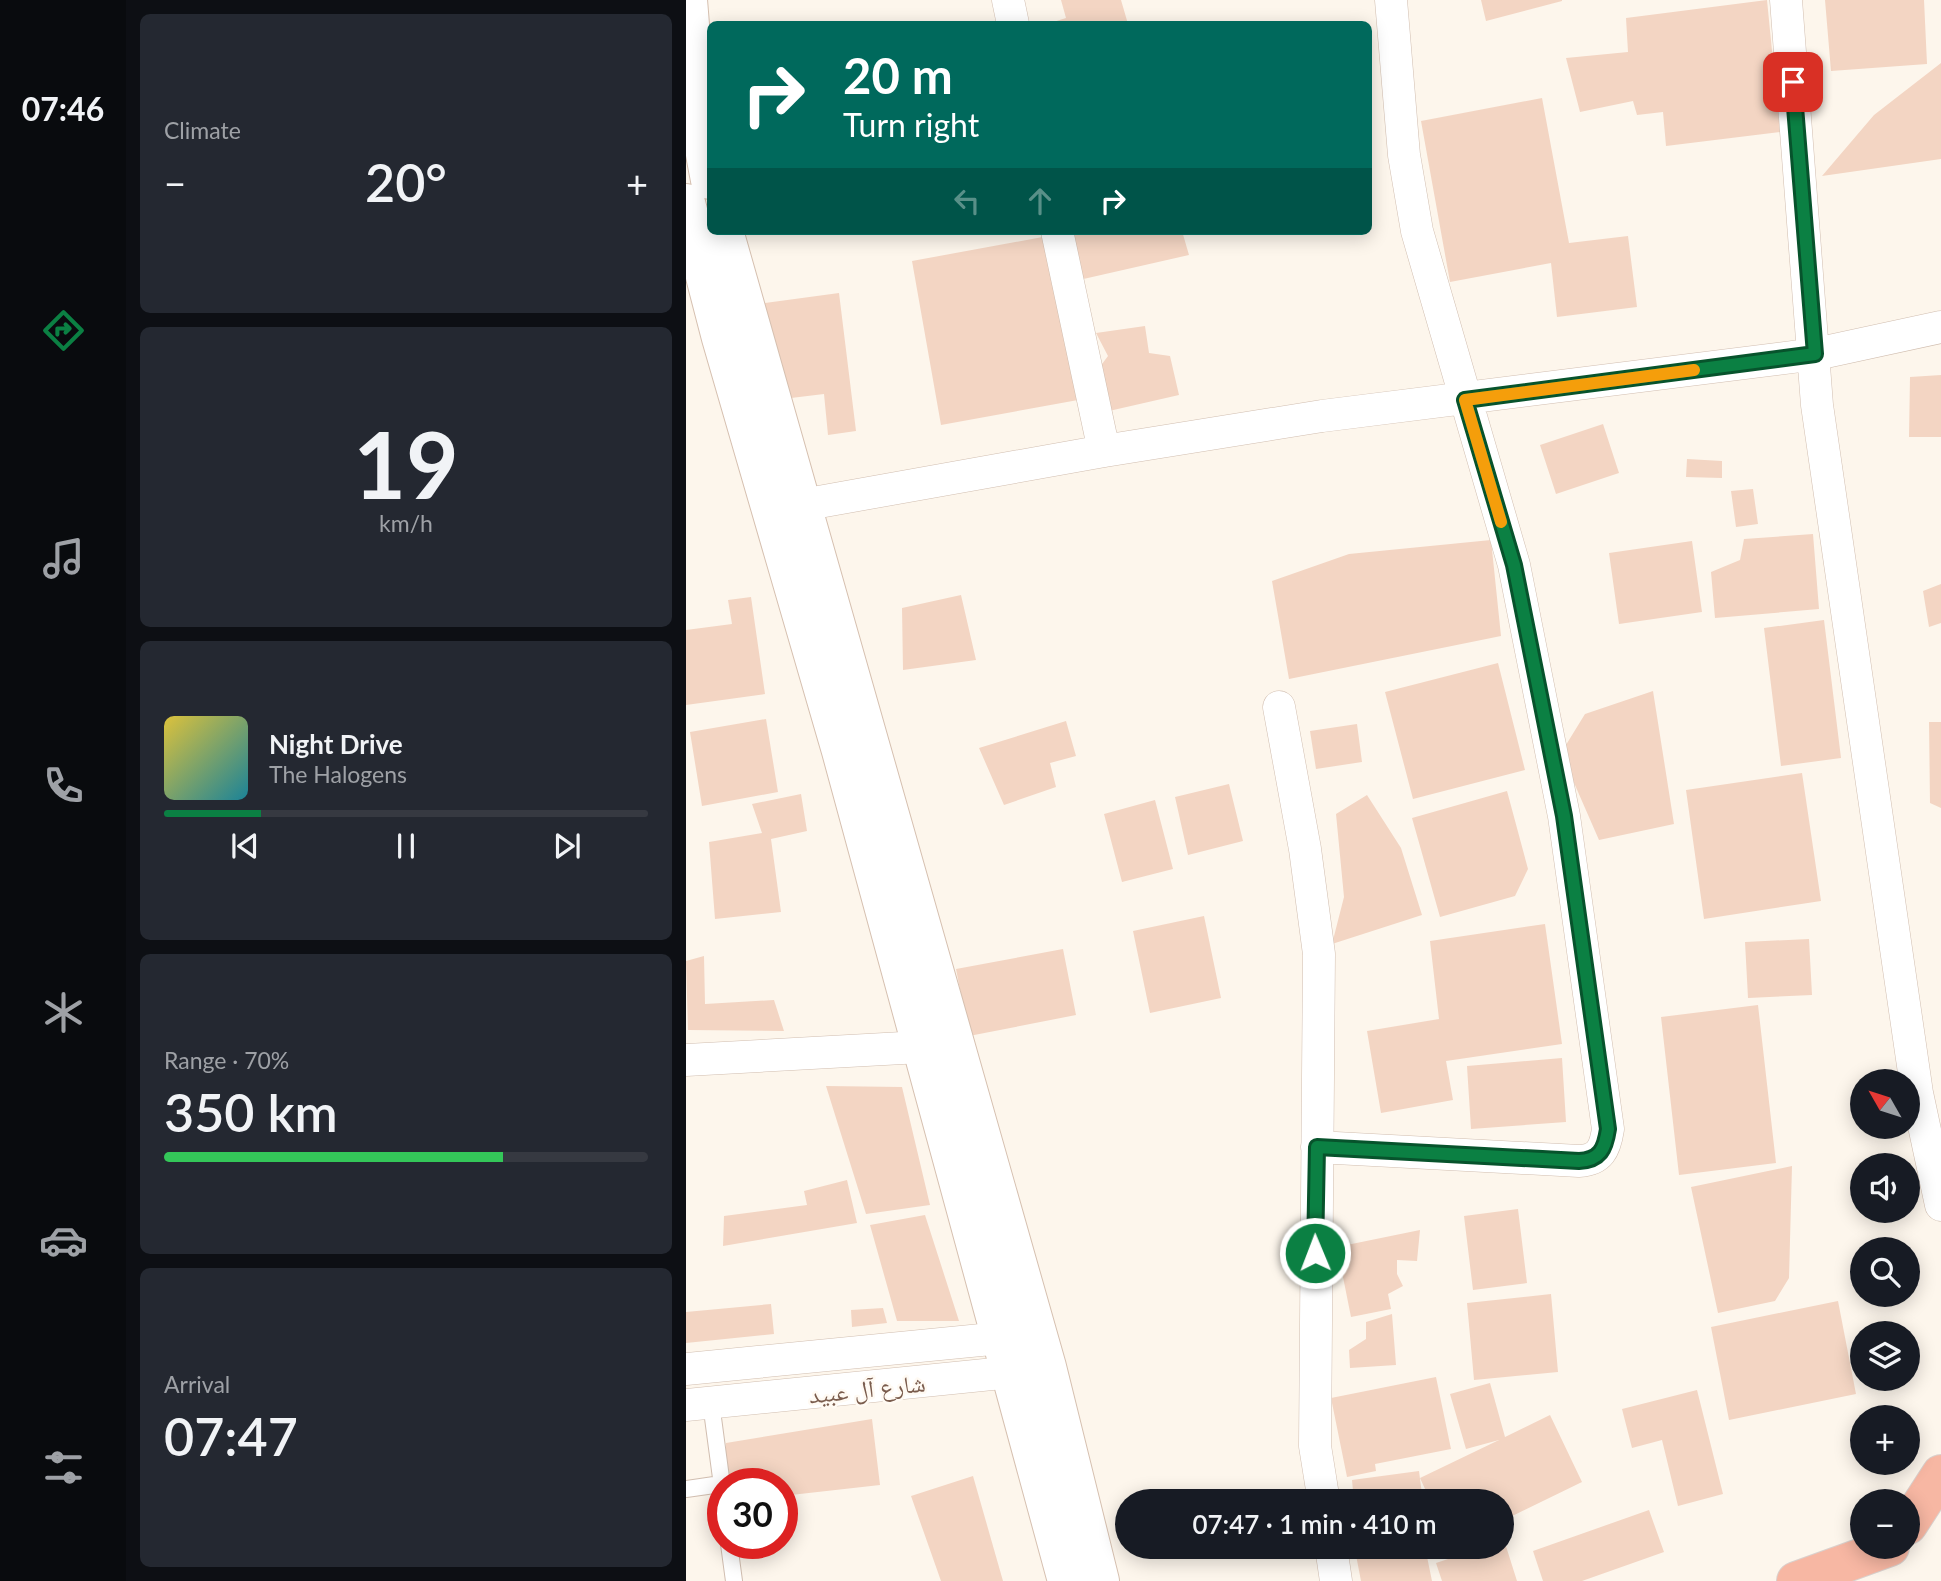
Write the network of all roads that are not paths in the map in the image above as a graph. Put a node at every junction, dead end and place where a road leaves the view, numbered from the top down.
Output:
1 (688, 0) edge
2 (1008, 0) edge
3 (1391, 0) edge
4 (1786, 0) edge
5 (1012, 21) edge
6 (707, 164) edge
7 (686, 203) edge
8 (725, 235) edge
9 (1058, 235) edge
10 (1941, 327) edge
11 (1815, 354) junction
12 (1465, 400) junction
13 (1104, 450) junction
14 (802, 505) junction
15 (1279, 707) dead end
16 (921, 1046) junction
17 (686, 1060) edge
18 (1317, 1147) junction
19 (1941, 1205) edge
20 (1042, 1351) junction
21 (1004, 1356) junction
22 (686, 1369) edge
23 (699, 1404) edge
24 (717, 1468) edge
25 (1941, 1474) edge
26 (707, 1488) edge
27 (686, 1489) edge
28 (1322, 1489) edge
29 (1920, 1506) edge
30 (1941, 1529) edge
31 (1920, 1537) edge
32 (731, 1559) edge
33 (1333, 1559) edge
34 (1856, 1559) edge
35 (734, 1581) edge
36 (1067, 1581) edge
37 (1100, 1581) edge
38 (1336, 1581) edge
39 (1796, 1581) edge

1 - 6 street
2 - 5 street
3 - 12 street
4 - 11 street
7 - 16 street
8 - 14 street
9 - 13 street
10 - 11 street
11 - 12 street
11 - 19 street
12 - 13 street
12 - 18 street
13 - 14 street
14 - 20 street
15 - 18 street
16 - 17 street
16 - 21 street
18 - 28 street
20 - 21 street, شارع آل عبيد
20 - 37 street
21 - 22 street, شارع آل عبيد
21 - 23 street, شارع آل عبيد
21 - 36 street
23 - 24 lane
25 - 29 highway
26 - 27 lane
30 - 31 highway
32 - 35 lane
33 - 38 street
34 - 39 highway

